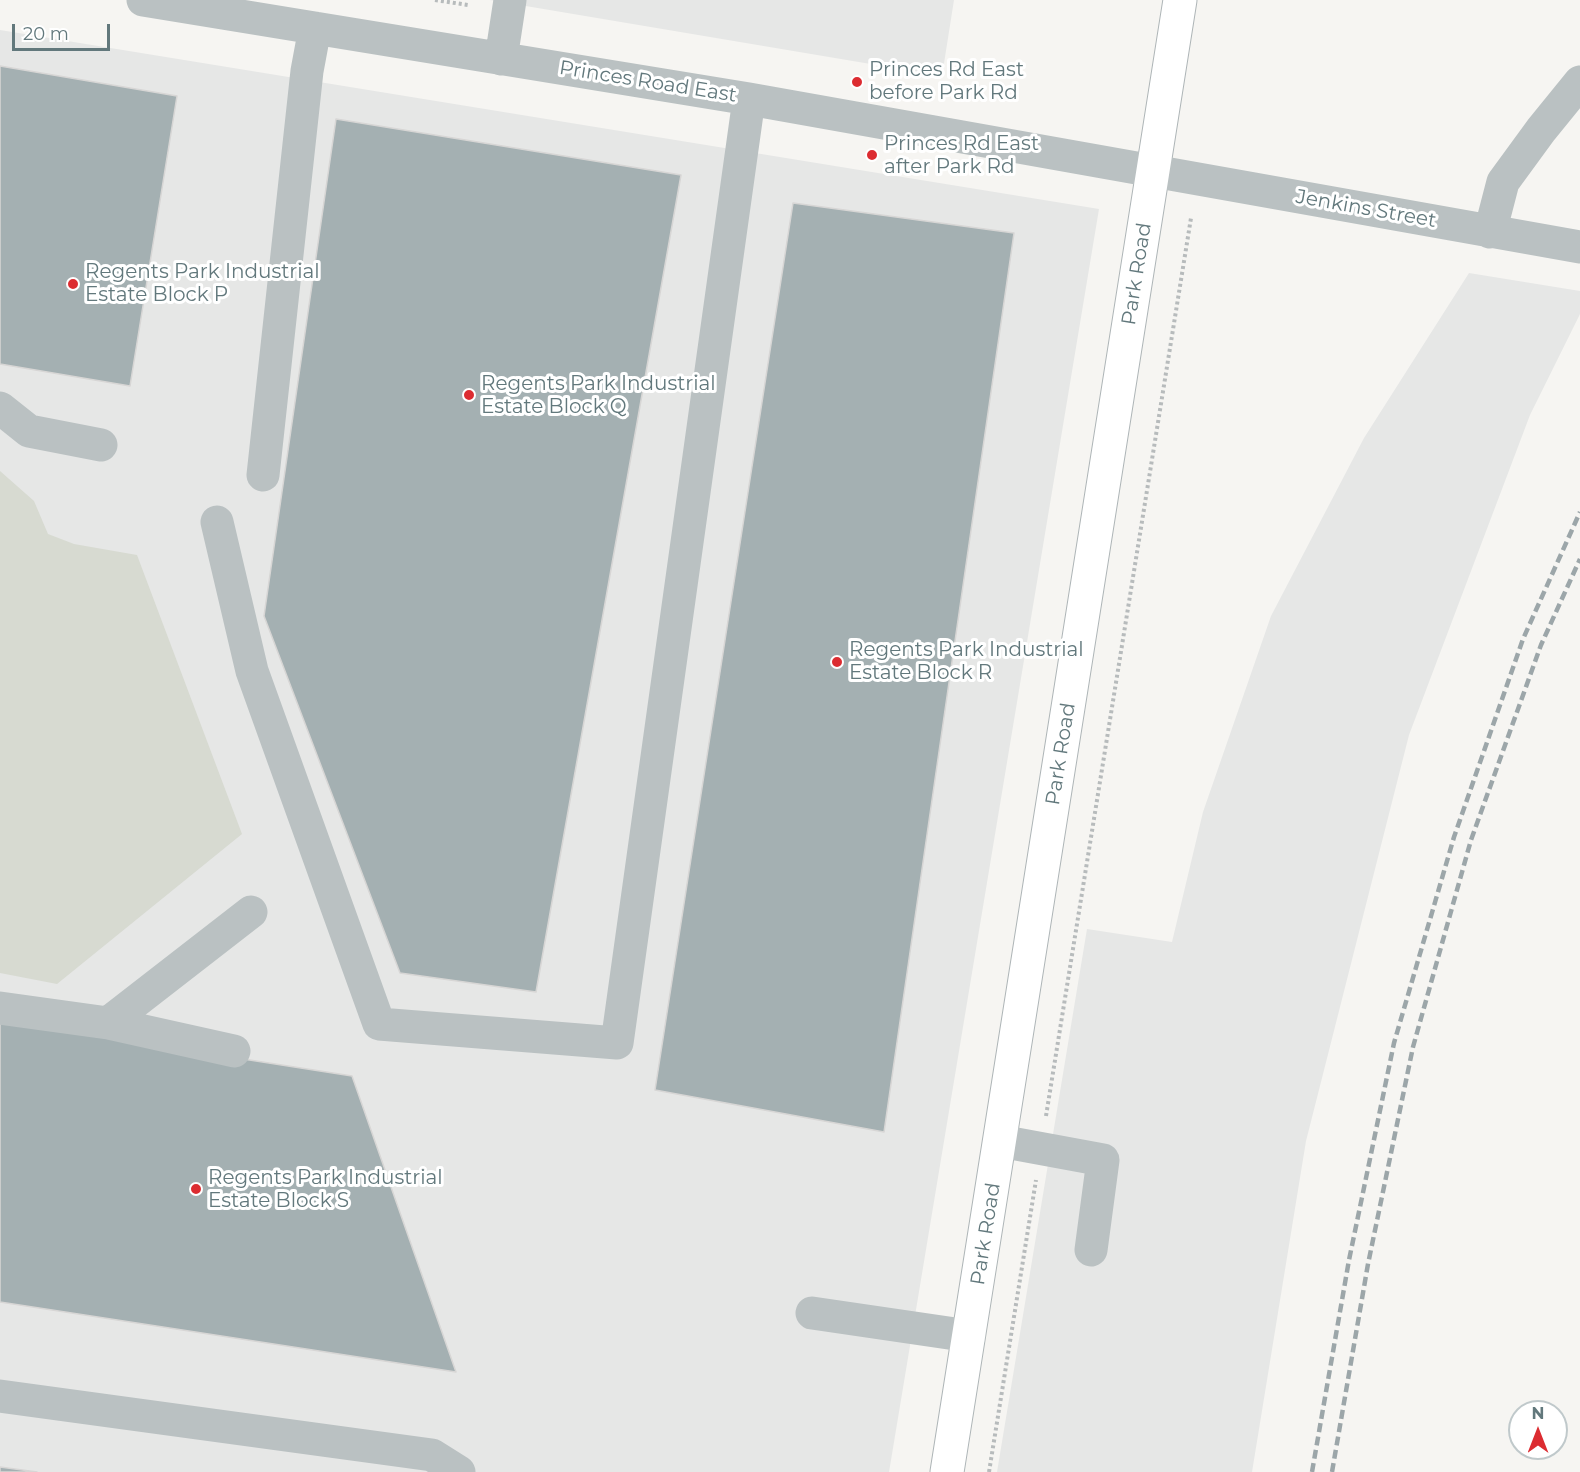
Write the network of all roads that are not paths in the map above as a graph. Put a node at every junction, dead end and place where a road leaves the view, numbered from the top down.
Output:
1 (143, 0) edge
2 (510, 0) edge
3 (1180, 0) edge
4 (315, 28) junction
5 (501, 58) junction
6 (1580, 82) edge
7 (749, 99) junction
8 (1152, 171) junction
9 (1490, 232) junction
10 (1580, 247) edge
11 (0, 408) edge
12 (101, 445) dead end
13 (263, 475) dead end
14 (217, 522) dead end
15 (251, 912) dead end
16 (0, 1008) edge
17 (108, 1023) junction
18 (234, 1051) dead end
19 (1000, 1141) junction
20 (1091, 1250) dead end
21 (812, 1313) dead end
22 (969, 1336) junction
23 (0, 1396) edge
24 (445, 1464) edge
25 (947, 1472) edge

1 - 4 street, Princes Road East
2 - 5 street
3 - 8 main road, Park Road
4 - 5 street, Princes Road East
4 - 13 street
5 - 7 street, Princes Road East
6 - 9 street
7 - 8 street, Princes Road East
7 - 14 street
8 - 9 street, Jenkins Street
8 - 19 main road, Park Road
9 - 10 street, Jenkins Street
11 - 12 street
15 - 17 street
16 - 17 street
17 - 18 street
19 - 20 street
19 - 22 main road, Park Road
21 - 22 street
22 - 25 main road, Park Road
23 - 24 street

